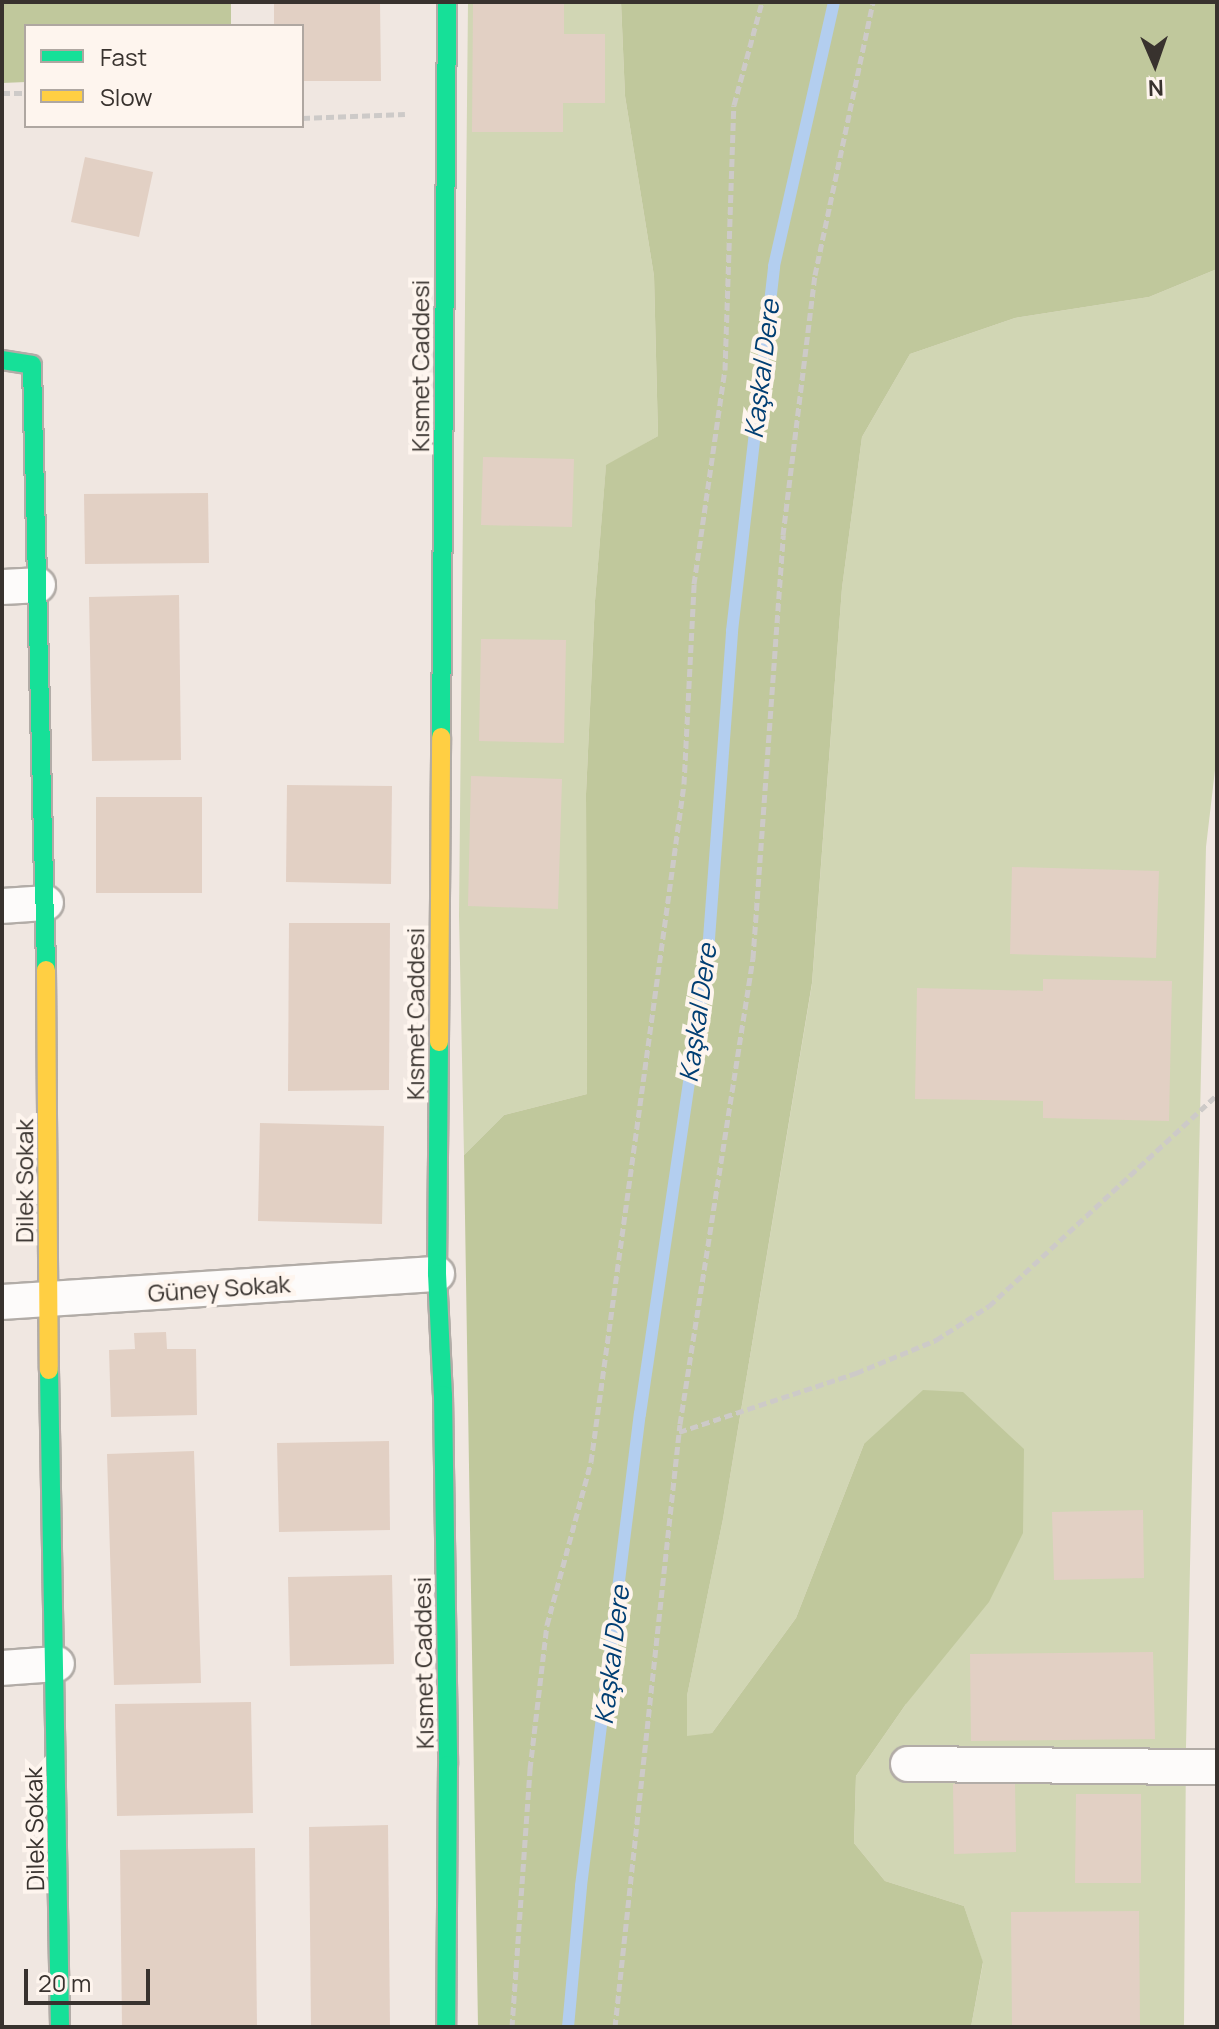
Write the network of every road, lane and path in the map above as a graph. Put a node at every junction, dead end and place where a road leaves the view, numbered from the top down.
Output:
1 (447, 2) edge
2 (762, 2) edge
3 (873, 2) edge
4 (2, 93) edge
5 (24, 93) edge
6 (446, 113) junction
7 (304, 118) edge
8 (2, 360) edge
9 (38, 585) junction
10 (2, 587) edge
11 (46, 903) junction
12 (2, 906) edge
13 (1217, 1095) edge
14 (437, 1274) junction
15 (48, 1299) junction
16 (2, 1302) edge
17 (679, 1432) junction
18 (57, 1664) junction
19 (2, 1668) edge
20 (908, 1764) dead end
21 (1217, 1767) edge
22 (60, 2027) edge
23 (446, 2027) edge
24 (512, 2027) edge
25 (615, 2027) edge

1 - 6 main road, Kısmet Caddesi
2 - 24 path
3 - 17 path
4 - 5 path
6 - 7 path
6 - 14 main road, Kısmet Caddesi
8 - 9 main road, Dilek Sokak
9 - 10 street
9 - 11 main road, Dilek Sokak
11 - 12 street
11 - 15 main road, Dilek Sokak
13 - 17 path
14 - 15 street, Güney Sokak
14 - 23 main road, Kısmet Caddesi
15 - 16 street, Güney Sokak
15 - 18 main road, Dilek Sokak
17 - 25 path
18 - 19 street
18 - 22 main road, Dilek Sokak
20 - 21 street

